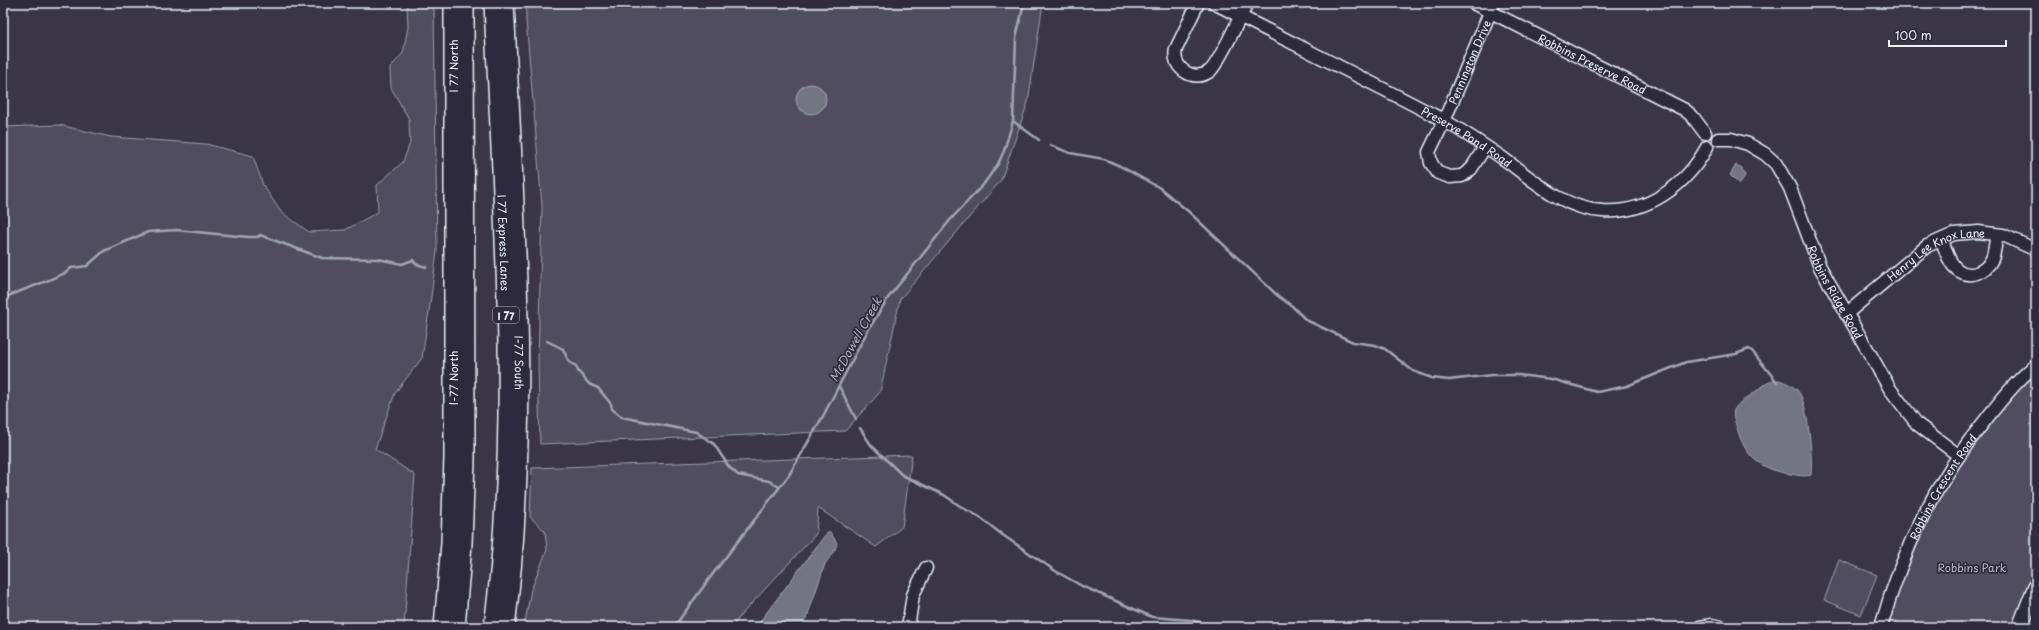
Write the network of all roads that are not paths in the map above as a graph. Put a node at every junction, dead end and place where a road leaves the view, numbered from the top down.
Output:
1 (453, 3) edge
2 (465, 3) edge
3 (493, 3) edge
4 (505, 3) edge
5 (1198, 3) edge
6 (1214, 3) edge
7 (1247, 3) edge
8 (1472, 3) edge
9 (1492, 8) edge
10 (1240, 16) junction
11 (1444, 121) junction
12 (453, 129) junction
13 (1705, 133) junction
14 (1718, 139) junction
15 (1485, 147) junction
16 (1707, 147) junction
17 (466, 214) junction
18 (1997, 234) junction
19 (1942, 240) junction
20 (2036, 250) edge
21 (1846, 314) junction
22 (2036, 365) edge
23 (1958, 455) junction
24 (926, 568) dead end
25 (2036, 586) edge
26 (443, 627) edge
27 (456, 627) edge
28 (493, 627) edge
29 (506, 627) edge
30 (908, 627) edge
31 (1700, 627) edge
32 (1722, 627) edge
33 (1881, 627) edge
34 (2020, 627) edge

1 - 12 highway, I 77 North
2 - 17 highway
3 - 28 highway, I 77 Express Lanes / I 77
4 - 29 highway, I-77 South / I 77
5 - 10 street
6 - 10 street, Preserve Pond Road
7 - 10 street
8 - 9 street, Robbins Preserve Road
9 - 11 street, Pennington Drive
9 - 13 street, Robbins Preserve Road
10 - 11 street, Preserve Pond Road
11 - 15 street, Preserve Pond Road
11 - 15 street, Pennington Drive
12 - 17 highway
12 - 26 highway, I-77 North
13 - 14 street
13 - 16 street
14 - 16 street
14 - 21 street, Robbins Ridge Road
15 - 16 street, Preserve Pond Road
17 - 27 highway
18 - 19 street, Henry Lee Knox Lane
18 - 19 street
18 - 20 street, Henry Lee Knox Lane
19 - 21 street, Henry Lee Knox Lane
21 - 23 street, Robbins Ridge Road
22 - 23 street, Robbins Crescent Road
23 - 33 street, Robbins Crescent Road
24 - 30 street
25 - 34 main road
31 - 32 street

